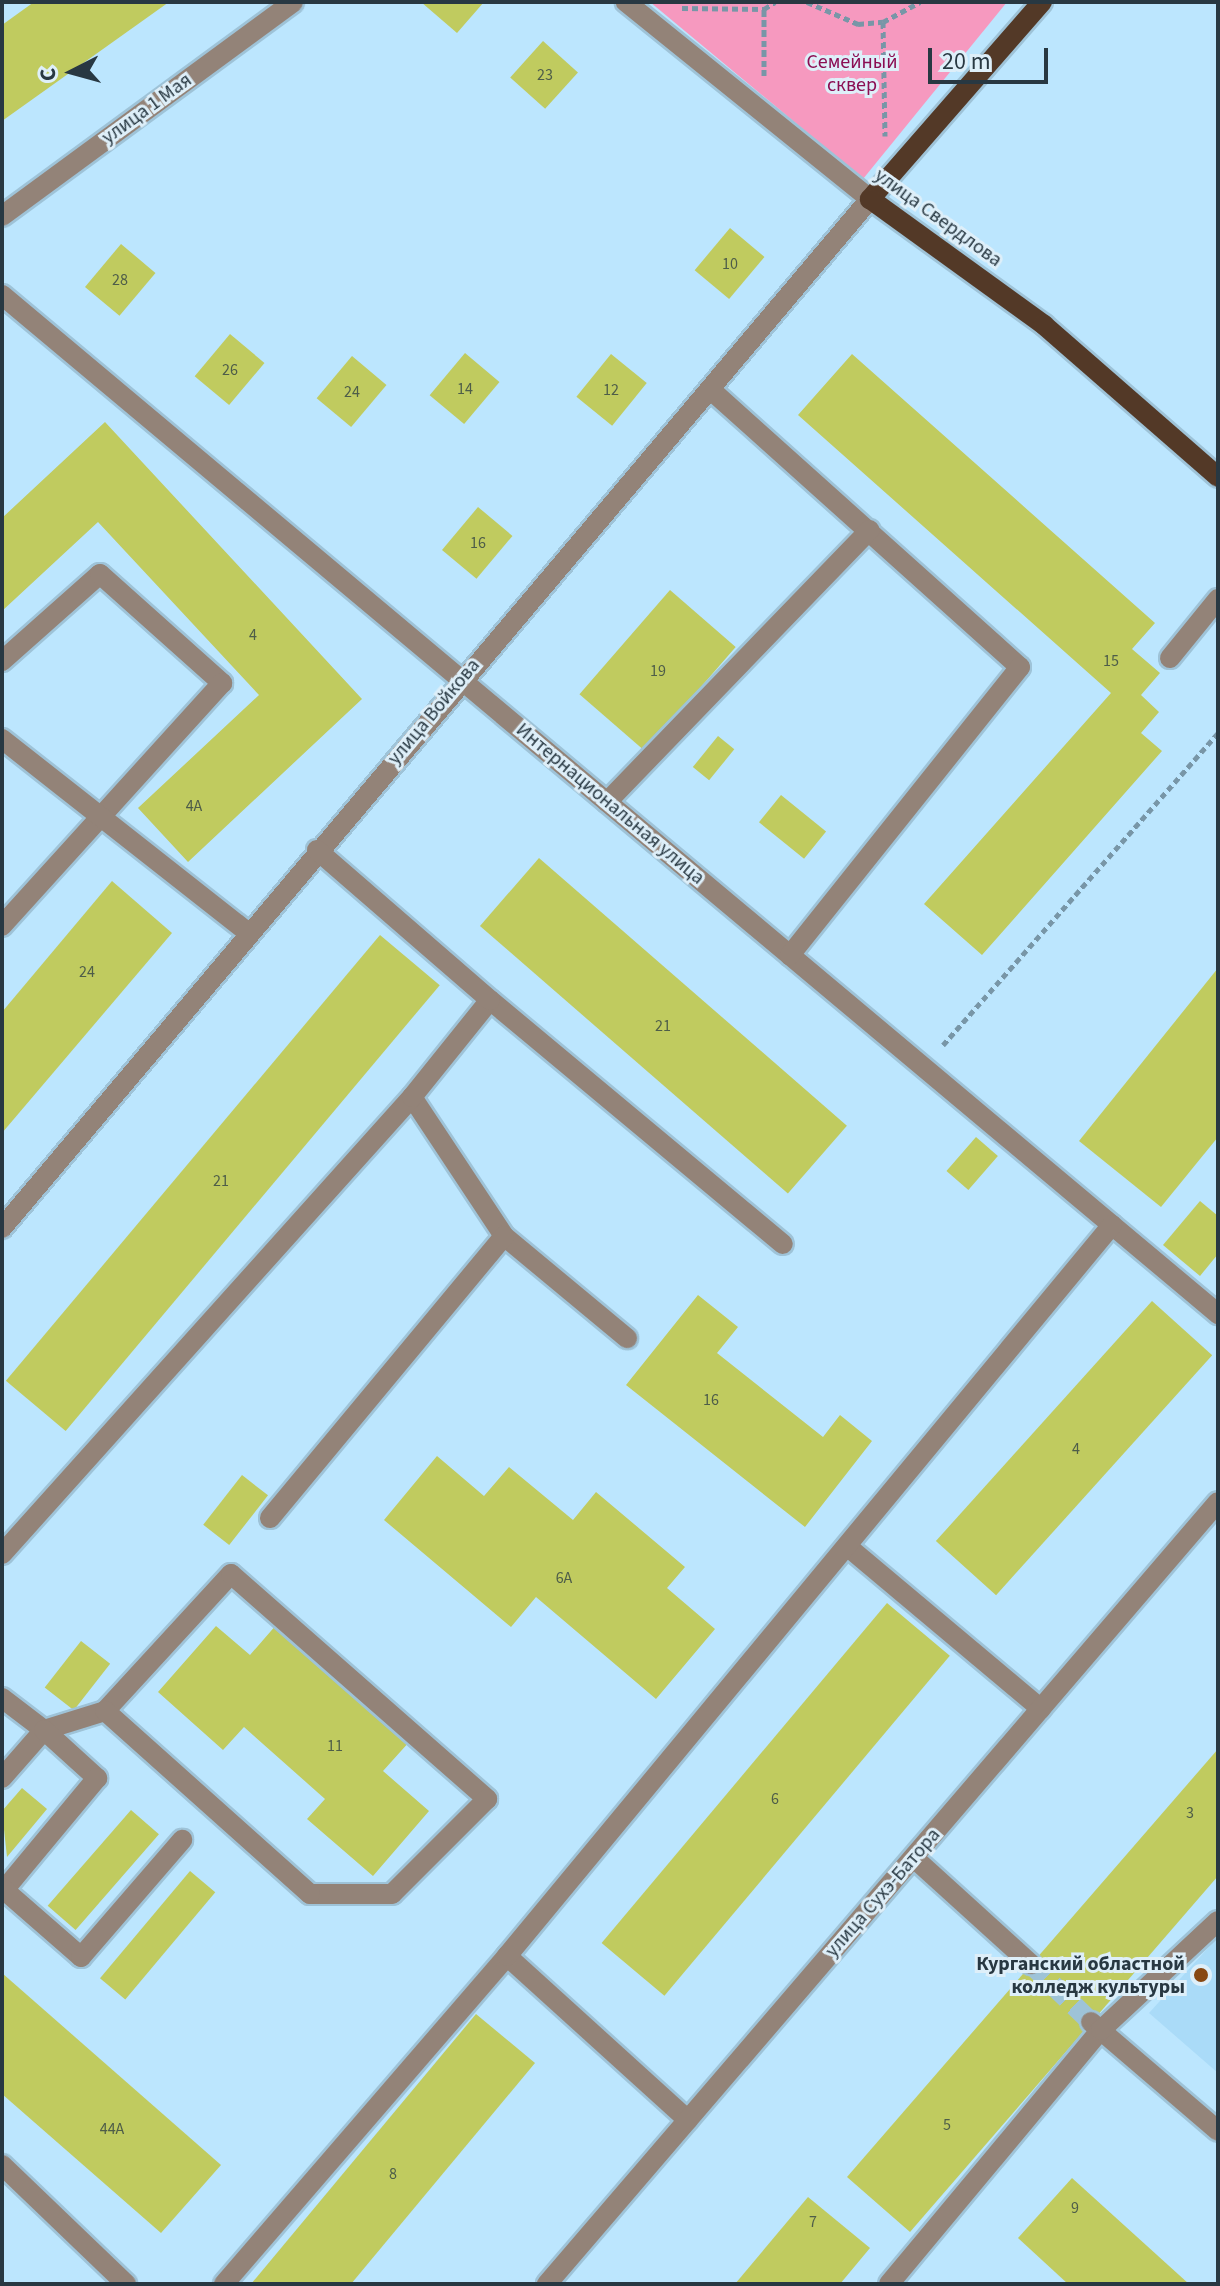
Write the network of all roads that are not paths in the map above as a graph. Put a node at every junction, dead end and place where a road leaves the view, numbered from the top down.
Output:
1 (293, 2) edge
2 (1042, 2) edge
3 (630, 5) edge
4 (870, 199) junction
5 (2, 216) edge
6 (2, 295) edge
7 (711, 390) junction
8 (1218, 477) edge
9 (870, 530) junction
10 (1218, 599) edge
11 (1170, 658) dead end
12 (2, 661) edge
13 (461, 680) junction
14 (2, 739) edge
15 (607, 802) junction
16 (99, 818) junction
17 (317, 850) junction
18 (2, 926) edge
19 (250, 934) junction
20 (790, 955) junction
21 (490, 1000) junction
22 (412, 1097) junction
23 (1112, 1225) junction
24 (2, 1228) edge
25 (504, 1236) junction
26 (783, 1244) dead end
27 (1218, 1314) edge
28 (627, 1338) dead end
29 (1218, 1502) edge
30 (270, 1518) dead end
31 (847, 1546) junction
32 (2, 1554) edge
33 (2, 1698) edge
34 (1041, 1709) junction
35 (105, 1711) junction
36 (44, 1730) junction
37 (2, 1778) edge
38 (182, 1840) dead end
39 (914, 1858) junction
40 (3, 1889) edge
41 (1218, 1921) edge
42 (507, 1956) junction
43 (1031, 1964) tunnel mouth
44 (1096, 2026) junction
45 (688, 2120) junction
46 (1218, 2131) edge
47 (2, 2165) edge
48 (121, 2282) edge
49 (224, 2284) edge
50 (547, 2284) edge
51 (889, 2284) edge

1 - 5 street, улица 1 Мая
2 - 4 main road
3 - 4 street, улица Свердлова
4 - 7 street, улица Войкова
4 - 8 main road, улица Свердлова
6 - 13 street, Интернациональная улица
7 - 9 street
7 - 13 street, улица Войкова
9 - 15 street
9 - 20 street
10 - 11 street
12 - 16 street
13 - 15 street, Интернациональная улица
13 - 17 street, улица Войкова
14 - 16 street
15 - 20 street, Интернациональная улица
16 - 18 street
16 - 19 street
17 - 19 street, улица Войкова
17 - 21 street
19 - 24 street, улица Войкова
20 - 23 street, Интернациональная улица
21 - 22 street
21 - 26 street
22 - 25 street
22 - 32 street
23 - 27 street, Интернациональная улица
23 - 31 street
25 - 28 street
25 - 30 street
29 - 34 street, улица Сухэ-Батора
31 - 34 street
31 - 42 street
33 - 36 street
34 - 39 street, улица Сухэ-Батора
35 - 35 street
35 - 36 street
36 - 37 street
36 - 40 street
38 - 40 street
39 - 43 street
39 - 45 street, улица Сухэ-Батора
41 - 44 street
42 - 45 street
42 - 49 street
44 - 46 street
44 - 51 street
45 - 50 street, улица Сухэ-Батора
47 - 48 street

